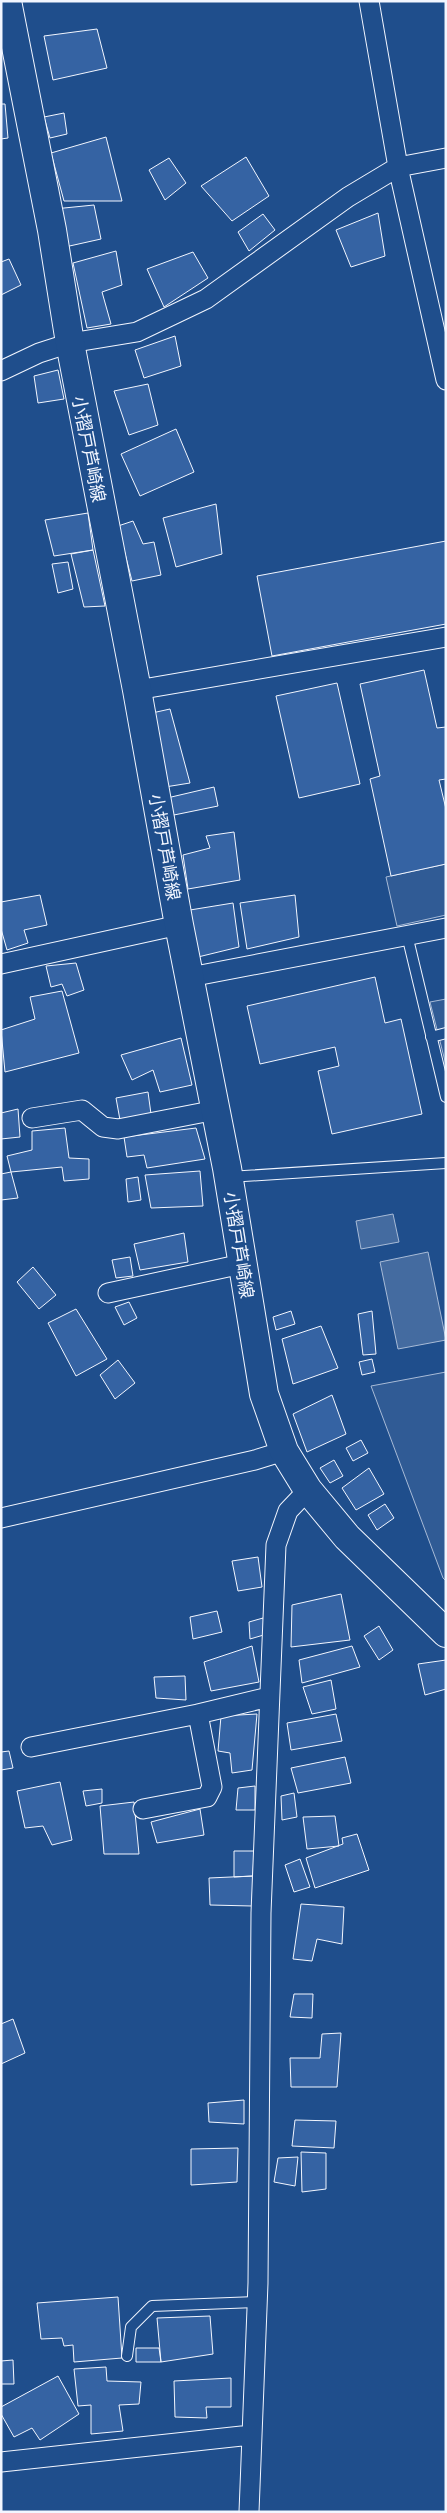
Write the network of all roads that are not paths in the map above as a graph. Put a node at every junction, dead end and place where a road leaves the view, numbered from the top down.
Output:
1 (7, 1) edge
2 (369, 1) edge
3 (446, 158) edge
4 (398, 166) junction
5 (70, 343) junction
6 (1, 371) edge
7 (446, 380) edge
8 (446, 637) edge
9 (137, 690) junction
10 (179, 925) junction
11 (446, 928) edge
12 (407, 935) junction
13 (1, 964) edge
14 (190, 977) junction
15 (446, 1033) edge
16 (431, 1036) junction
17 (444, 1085) edge
18 (446, 1097) edge
19 (216, 1110) junction
20 (32, 1118) dead end
21 (446, 1163) edge
22 (228, 1177) junction
23 (242, 1264) junction
24 (108, 1292) dead end
25 (284, 1451) junction
26 (308, 1490) junction
27 (1, 1518) edge
28 (446, 1633) edge
29 (269, 1697) junction
30 (198, 1714) junction
31 (30, 1747) dead end
32 (143, 1809) dead end
33 (257, 2302) junction
34 (127, 2356) dead end
35 (251, 2435) junction
36 (1, 2462) edge
37 (249, 2512) edge

1 - 5 main road, 小摺戸芦崎線
2 - 4 street
3 - 4 street
4 - 5 street
4 - 7 street
5 - 6 street
5 - 9 main road, 小摺戸芦崎線
8 - 9 street
9 - 10 main road, 小摺戸芦崎線
10 - 13 street
10 - 14 main road, 小摺戸芦崎線
11 - 12 street
12 - 14 street
12 - 16 lane
14 - 19 main road, 小摺戸芦崎線
15 - 16 lane
16 - 17 lane
17 - 18 lane
19 - 20 street
19 - 22 main road, 小摺戸芦崎線
21 - 22 lane
22 - 23 main road, 小摺戸芦崎線
23 - 24 street
23 - 25 main road, 小摺戸芦崎線
25 - 26 main road, 小摺戸芦崎線
25 - 27 street
26 - 28 main road, 小摺戸芦崎線
26 - 29 street
29 - 30 street
29 - 33 street
30 - 31 street
30 - 32 street
33 - 34 lane
33 - 35 street
35 - 36 street
35 - 37 street

